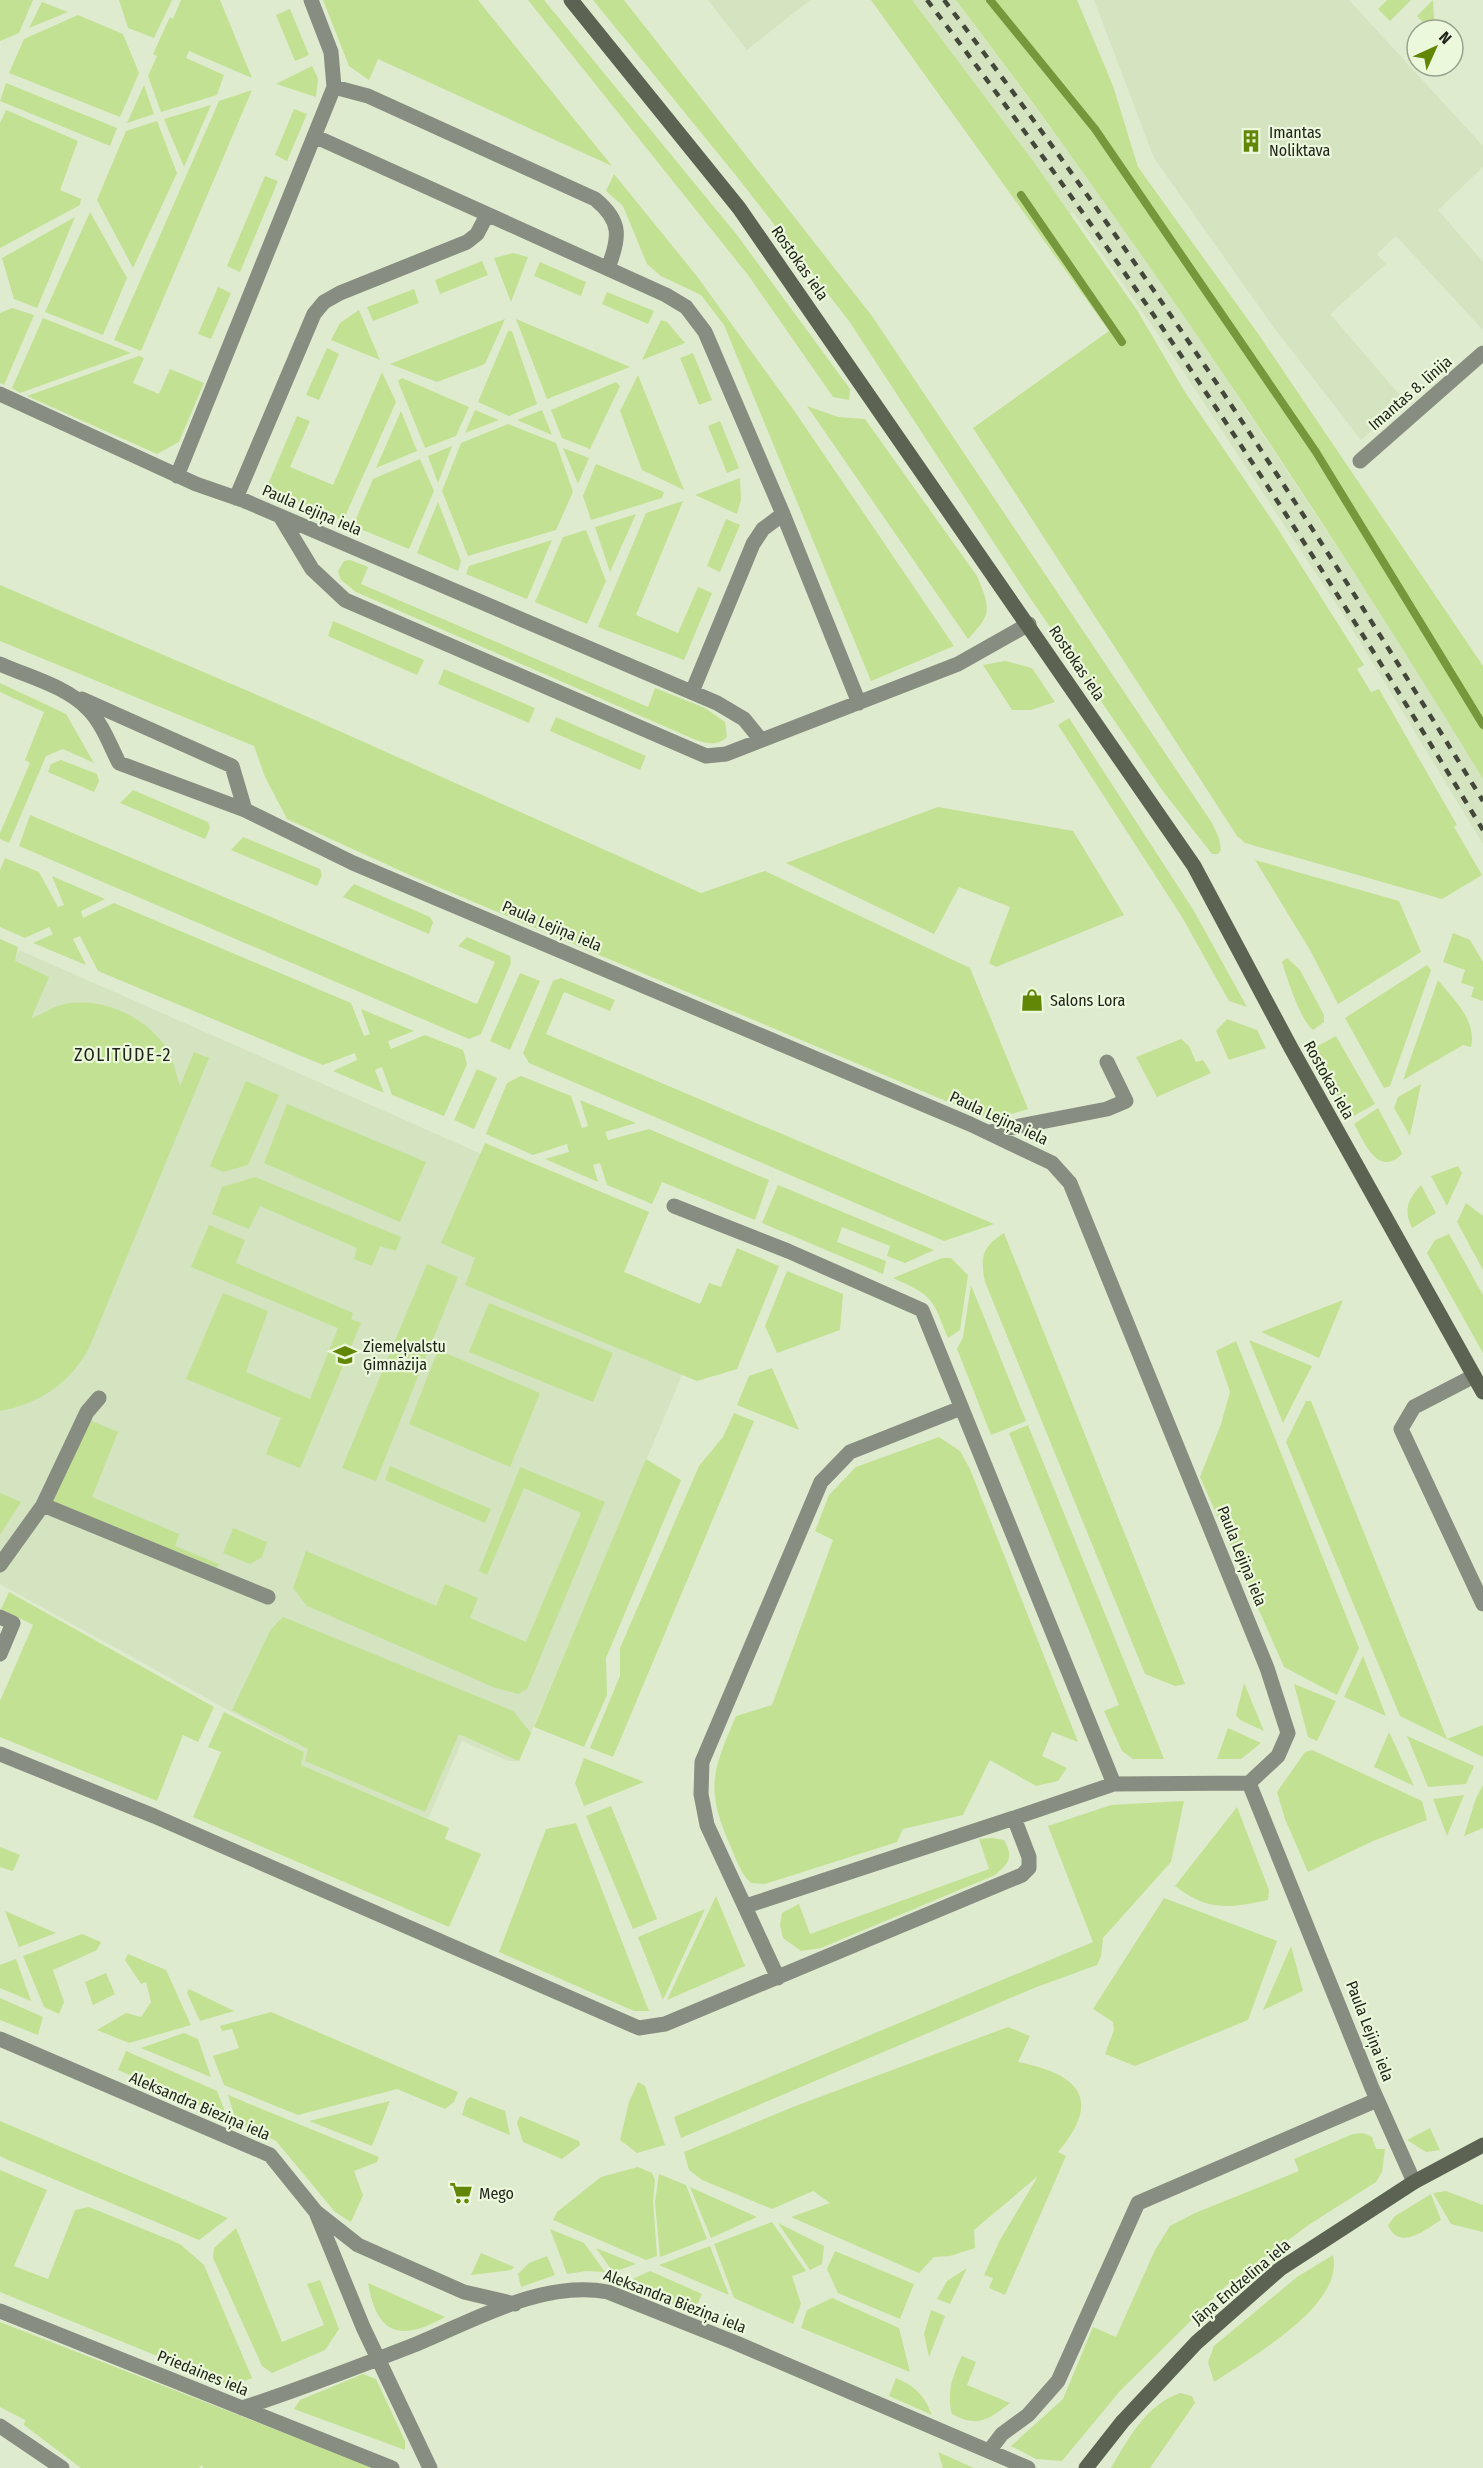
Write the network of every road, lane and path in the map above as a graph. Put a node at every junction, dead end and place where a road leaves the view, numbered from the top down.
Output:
1 (311, 0) edge
2 (571, 0) edge
3 (334, 87) junction
4 (314, 136) junction
5 (488, 215) junction
6 (608, 268) junction
7 (1483, 352) edge
8 (0, 394) edge
9 (1360, 461) dead end
10 (177, 476) junction
11 (236, 498) junction
12 (783, 514) junction
13 (280, 516) junction
14 (1029, 624) junction
15 (0, 664) edge
16 (692, 692) junction
17 (72, 695) junction
18 (859, 703) junction
19 (761, 741) junction
20 (245, 810) junction
21 (1107, 1062) dead end
22 (989, 1132) junction
23 (674, 1206) dead end
24 (1474, 1376) junction
25 (1483, 1392) edge
26 (99, 1398) dead end
27 (961, 1408) junction
28 (43, 1505) junction
29 (0, 1565) edge
30 (268, 1597) dead end
31 (1483, 1604) edge
32 (0, 1617) edge
33 (0, 1654) edge
34 (0, 1754) edge
35 (1249, 1783) junction
36 (1114, 1784) junction
37 (1014, 1818) junction
38 (746, 1906) junction
39 (778, 1978) junction
40 (0, 2039) edge
41 (1377, 2100) junction
42 (1483, 2145) edge
43 (1414, 2182) junction
44 (316, 2212) junction
45 (515, 2304) junction
46 (0, 2311) edge
47 (378, 2357) junction
48 (242, 2408) junction
49 (0, 2426) edge
50 (989, 2451) junction
51 (62, 2468) edge
52 (392, 2468) edge
53 (430, 2468) edge
54 (1028, 2468) edge
55 (1086, 2468) edge

1 - 3 street
2 - 14 street, Rostokas iela
3 - 4 street
3 - 6 street
4 - 5 street
4 - 10 street
5 - 6 street
5 - 11 street
6 - 12 street
7 - 9 street, Imantas 8. līnija
8 - 10 street, Paula Lejiņa iela
10 - 11 street, Paula Lejiņa iela
11 - 13 street, Paula Lejiņa iela
12 - 16 street
12 - 18 street
13 - 16 street, Paula Lejiņa iela
13 - 19 street
14 - 18 street
14 - 24 street, Rostokas iela
15 - 17 street, Paula Lejiņa iela
16 - 19 street, Paula Lejiņa iela
17 - 20 street, Paula Lejiņa iela
17 - 20 street
18 - 19 street
20 - 22 street, Paula Lejiņa iela
21 - 22 street
22 - 35 street, Paula Lejiņa iela
23 - 27 street
24 - 25 street, Rostokas iela
24 - 31 street
26 - 28 street
27 - 36 street
27 - 38 street
28 - 29 street
28 - 30 street
32 - 33 street
34 - 39 street
35 - 36 street
35 - 41 street, Paula Lejiņa iela
36 - 37 street
37 - 38 street
37 - 39 street
38 - 39 street
40 - 44 street, Aleksandra Bieziņa iela
41 - 43 street, Paula Lejiņa iela
41 - 50 street
42 - 43 street, Jāņa Endzelīna iela
43 - 55 street, Jāņa Endzelīna iela
44 - 45 street, Aleksandra Bieziņa iela
44 - 47 street
45 - 47 street
45 - 50 street, Aleksandra Bieziņa iela
46 - 48 street, Priedaines iela
47 - 48 street
47 - 53 street
48 - 52 street, Priedaines iela
49 - 51 street
50 - 54 street, Aleksandra Bieziņa iela

